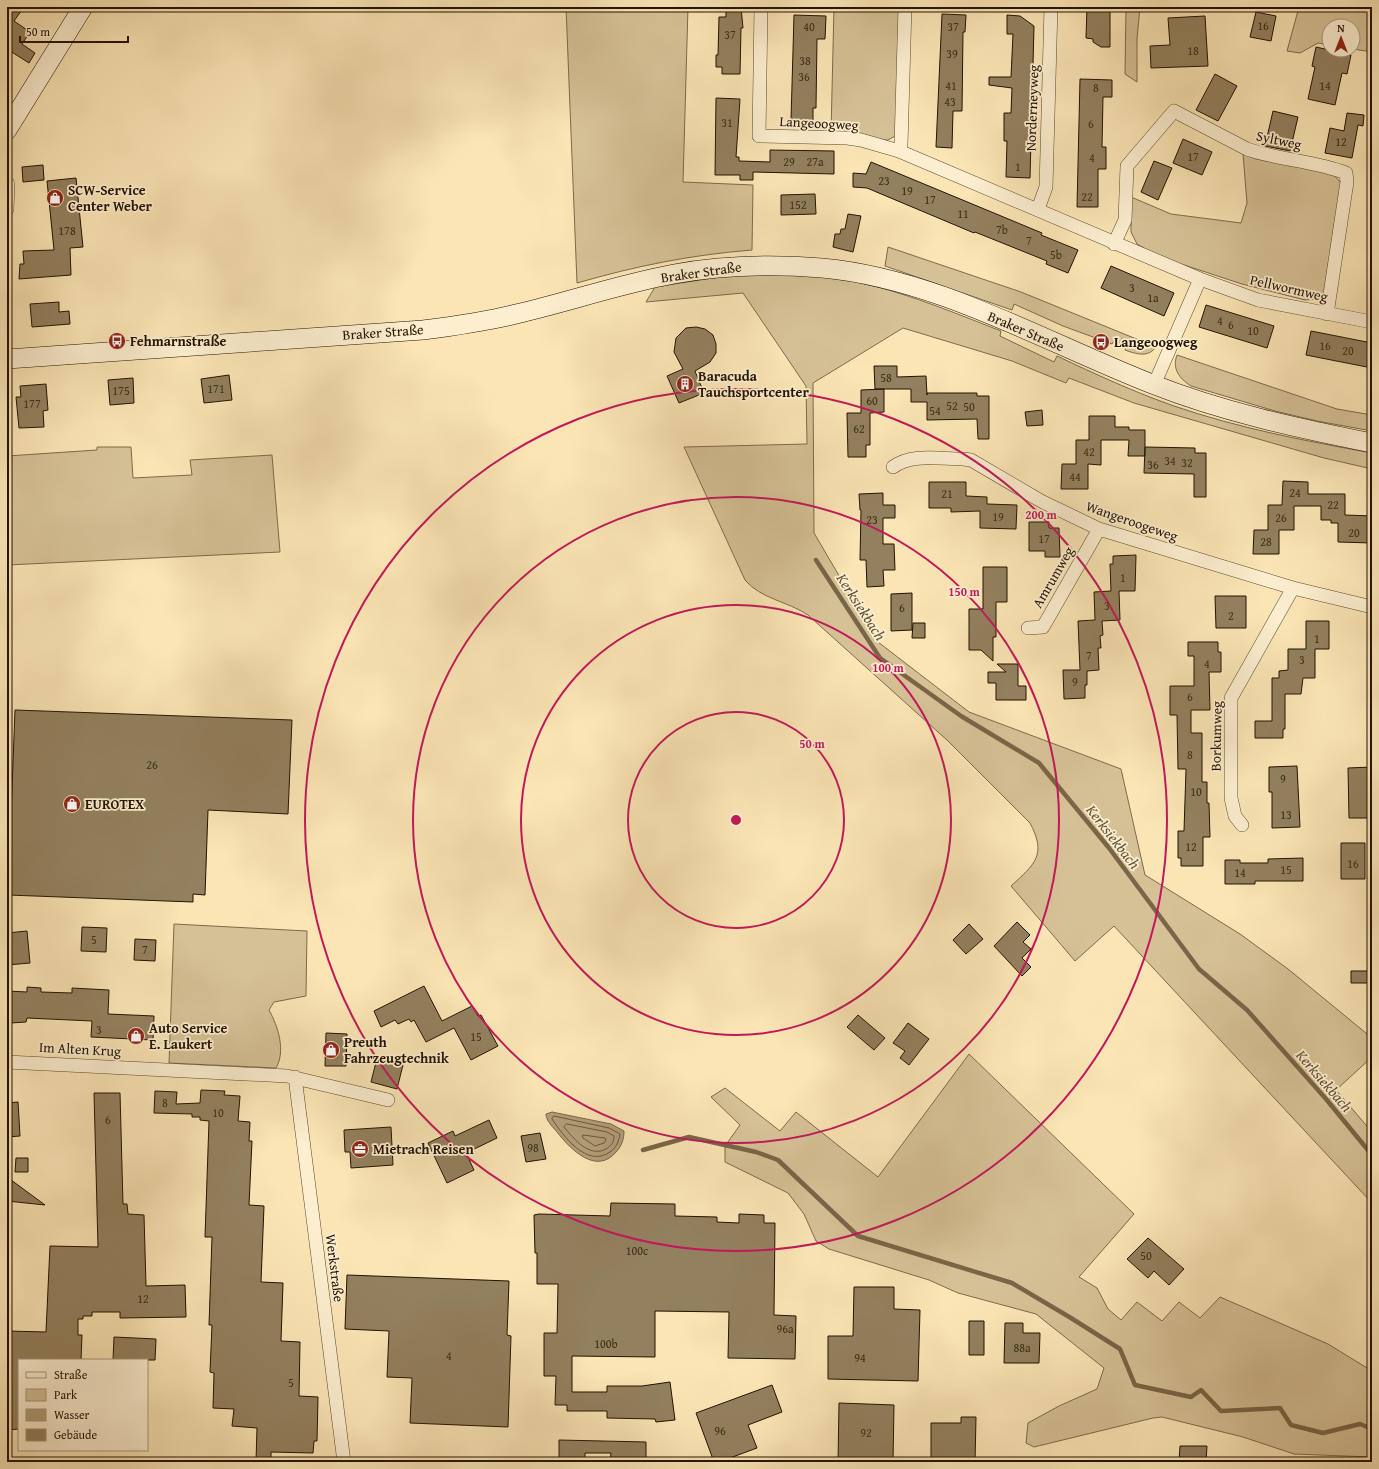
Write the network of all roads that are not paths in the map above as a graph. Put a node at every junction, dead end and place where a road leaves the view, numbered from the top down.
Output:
1 (83, 7) edge
2 (761, 7) edge
3 (905, 7) edge
4 (1051, 7) edge
5 (7, 130) edge
6 (899, 151) junction
7 (8, 184) dead end
8 (7, 209) edge
9 (1038, 209) junction
10 (1114, 244) junction
11 (1200, 279) junction
12 (1327, 314) junction
13 (1372, 322) edge
14 (7, 359) edge
15 (1154, 385) junction
16 (1372, 443) edge
17 (893, 467) dead end
18 (1098, 529) junction
19 (1293, 588) junction
20 (1372, 607) edge
21 (1028, 628) dead end
22 (1242, 825) dead end
23 (7, 1062) edge
24 (295, 1077) junction
25 (388, 1100) dead end
26 (344, 1462) edge

1 - 5 main road
2 - 6 street, Langeoogweg
3 - 6 street
4 - 9 street, Norderneyweg
6 - 9 street, Langeoogweg
7 - 8 street
9 - 10 street, Langeoogweg
10 - 11 street, Langeoogweg
10 - 12 street, Syltweg
11 - 12 street, Pellwormweg
11 - 15 street
12 - 13 street, Pellwormweg
14 - 15 main road, Braker Straße
15 - 16 main road, Braker Straße
17 - 18 street, Wangeroogeweg
18 - 19 street, Wangeroogeweg
18 - 21 street, Amrumweg
19 - 20 street, Wangeroogeweg
19 - 22 street, Borkumweg
23 - 24 street, Im Alten Krug
24 - 25 street, Im Alten Krug
24 - 26 street, Werkstraße

